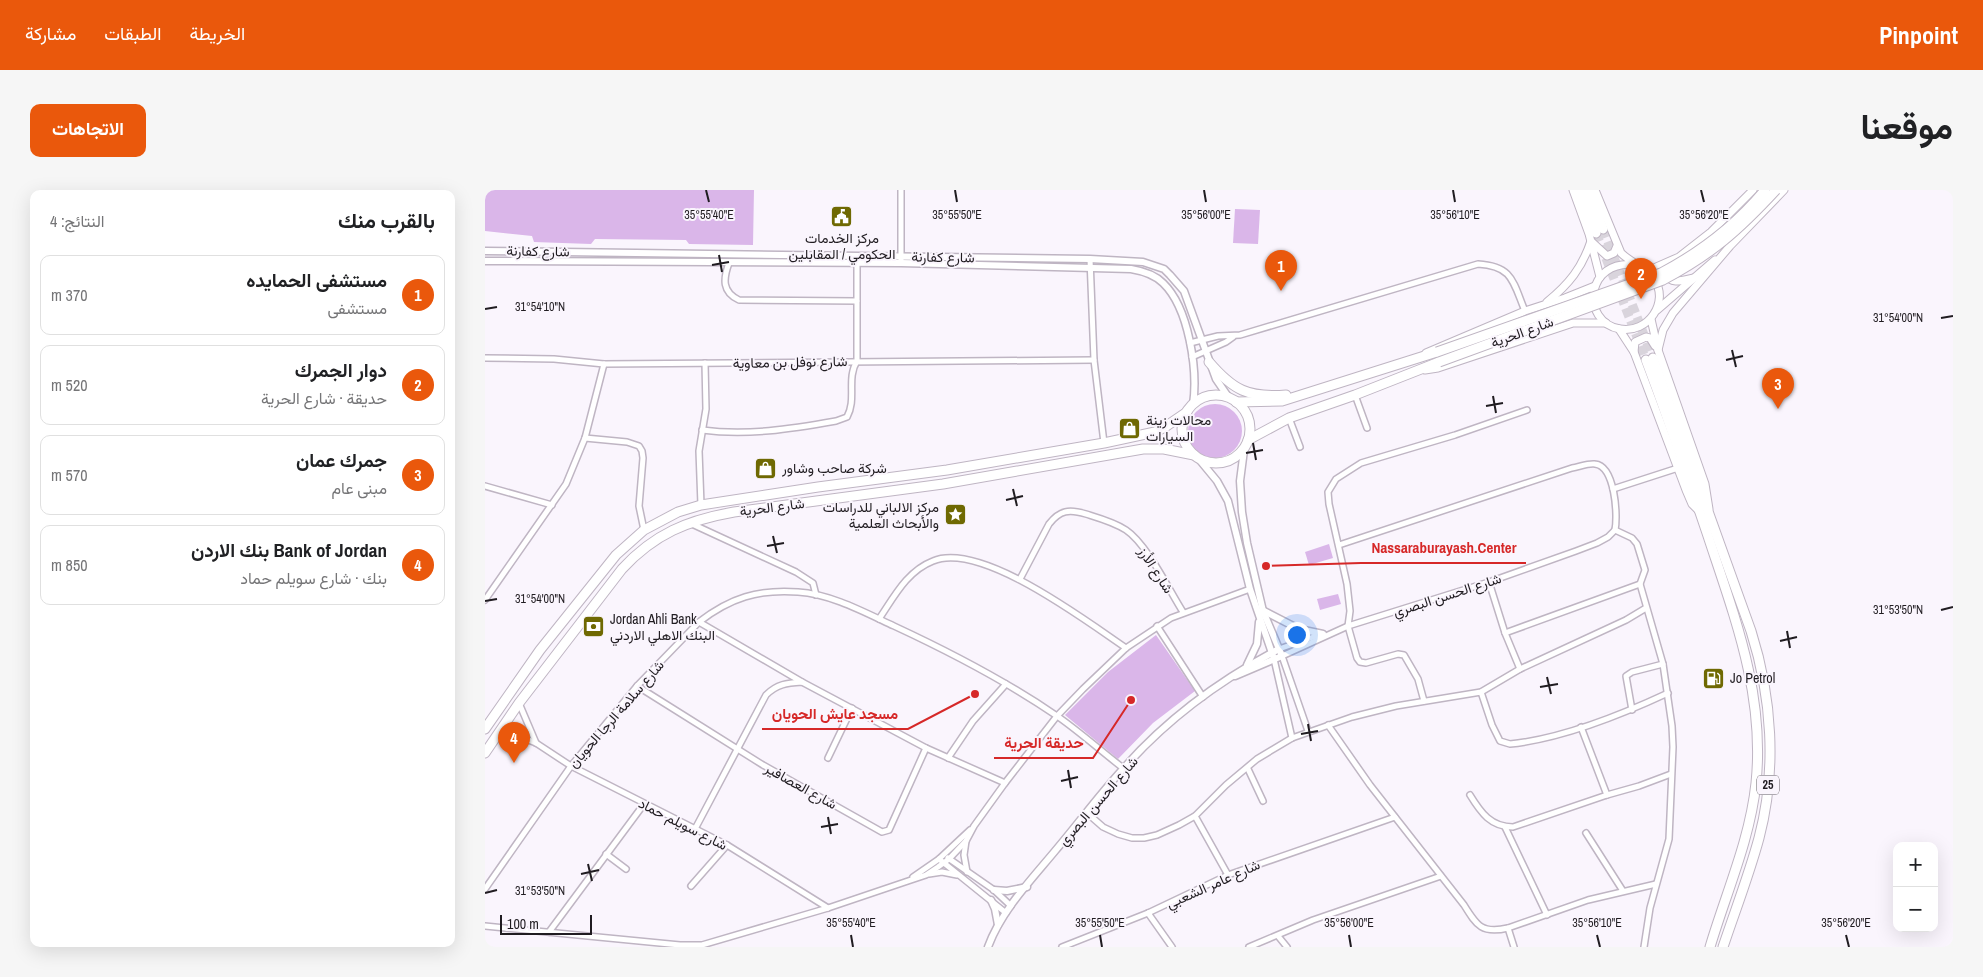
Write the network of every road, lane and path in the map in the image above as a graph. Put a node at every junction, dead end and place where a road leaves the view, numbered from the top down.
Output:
1 (901, 190) edge
2 (1573, 190) edge
3 (1580, 190) edge
4 (1589, 190) edge
5 (1595, 190) edge
6 (1753, 190) edge
7 (1765, 190) edge
8 (1776, 190) edge
9 (1784, 190) edge
10 (1597, 234) junction
11 (1617, 246) junction
12 (1730, 246) junction
13 (485, 251) edge
14 (857, 259) junction
15 (1090, 259) junction
16 (901, 260) junction
17 (485, 261) edge
18 (729, 263) junction
19 (1669, 263) junction
20 (1636, 265) junction
21 (1090, 266) junction
22 (1647, 271) junction
23 (1600, 277) junction
24 (1694, 278) junction
25 (1595, 286) junction
26 (1565, 298) junction
27 (857, 301) junction
28 (1545, 304) junction
29 (1657, 310) junction
30 (1525, 311) junction
31 (1651, 319) junction
32 (1573, 323) junction
33 (1606, 323) junction
34 (1619, 329) junction
35 (1233, 337) junction
36 (1201, 340) junction
37 (1190, 343) junction
38 (1205, 352) junction
39 (1634, 352) junction
40 (1652, 356) junction
41 (1192, 357) junction
42 (485, 358) edge
43 (1094, 360) junction
44 (1412, 360) junction
45 (857, 361) junction
46 (1209, 362) junction
47 (705, 363) junction
48 (604, 364) junction
49 (1415, 373) junction
50 (1306, 394) junction
51 (1355, 395) junction
52 (1232, 400) junction
53 (1190, 408) junction
54 (1527, 410) dead end
55 (1289, 418) junction
56 (1367, 428) dead end
57 (702, 430) junction
58 (585, 438) junction
59 (1248, 440) junction
60 (1105, 443) junction
61 (1300, 446) dead end
62 (1243, 450) junction
63 (1196, 457) junction
64 (1678, 468) junction
65 (485, 486) edge
66 (1613, 489) junction
67 (552, 505) junction
68 (701, 505) junction
69 (1705, 512) junction
70 (689, 523) junction
71 (644, 530) junction
72 (1615, 530) junction
73 (1339, 546) junction
74 (1020, 579) junction
75 (1489, 582) junction
76 (1640, 584) junction
77 (1250, 589) junction
78 (816, 595) junction
79 (485, 600) edge
80 (1646, 608) junction
81 (1263, 611) junction
82 (1183, 612) junction
83 (1259, 618) junction
84 (879, 619) junction
85 (699, 622) junction
86 (1157, 626) junction
87 (1349, 626) junction
88 (1333, 633) junction
89 (1505, 633) junction
90 (1323, 634) junction
91 (1126, 648) junction
92 (1277, 654) junction
93 (1663, 664) junction
94 (1247, 666) junction
95 (1520, 669) junction
96 (1233, 677) junction
97 (802, 682) junction
98 (1006, 684) junction
99 (637, 686) junction
100 (1481, 692) junction
101 (1668, 693) junction
102 (1203, 697) junction
103 (1424, 701) junction
104 (519, 703) junction
105 (852, 708) junction
106 (1633, 710) junction
107 (1057, 716) junction
108 (1328, 725) junction
109 (1581, 726) junction
110 (485, 729) edge
111 (501, 730) junction
112 (1308, 731) junction
113 (1291, 738) junction
114 (537, 743) junction
115 (926, 748) junction
116 (737, 749) junction
117 (485, 753) edge
118 (828, 758) dead end
119 (947, 758) junction
120 (571, 766) junction
121 (1123, 768) junction
122 (1247, 769) junction
123 (1671, 774) junction
124 (1005, 783) junction
125 (1471, 795) dead end
126 (1607, 795) junction
127 (1263, 801) dead end
128 (644, 804) junction
129 (1087, 813) junction
130 (1195, 816) junction
131 (1395, 817) junction
132 (974, 826) junction
133 (1505, 827) junction
134 (695, 829) junction
135 (1585, 833) dead end
136 (966, 841) junction
137 (727, 845) junction
138 (606, 854) junction
139 (942, 857) junction
140 (947, 861) junction
141 (626, 869) dead end
142 (967, 872) junction
143 (926, 874) junction
144 (958, 875) junction
145 (1228, 875) junction
146 (1441, 876) junction
147 (908, 881) junction
148 (1656, 884) junction
149 (691, 886) dead end
150 (1027, 887) junction
151 (485, 889) edge
152 (994, 890) junction
153 (1623, 891) junction
154 (991, 900) junction
155 (1011, 906) junction
156 (828, 908) junction
157 (1006, 913) junction
158 (1148, 913) junction
159 (1547, 914) junction
160 (485, 926) edge
161 (998, 926) junction
162 (1508, 928) junction
163 (549, 932) junction
164 (1278, 936) junction
165 (620, 940) junction
166 (702, 946) edge
167 (618, 947) edge
168 (988, 947) edge
169 (1062, 947) edge
170 (1172, 947) edge
171 (1249, 947) edge
172 (1287, 947) edge
173 (1514, 947) edge
174 (1644, 947) edge
175 (1710, 947) edge
176 (1723, 947) edge

1 - 16 street
2 - 10 main road
3 - 10 highway
4 - 10 highway
5 - 11 main road
6 - 19 main road
7 - 44 highway, شارع الحرية, bridge
8 - 49 highway, شارع الحرية, bridge
9 - 12 main road
10 - 11 main road
10 - 23 main road
10 - 28 main road
11 - 20 main road
12 - 24 main road
12 - 40 main road
13 - 14 street, شارع كفارنة
14 - 16 street, شارع كفارنة
14 - 18 street, شارع كفارنة
14 - 27 street
15 - 16 street, شارع كفارنة
15 - 21 street
15 - 36 street, شارع كفارنة
16 - 21 street, شارع كفارنة
17 - 18 street, شارع كفارنة
18 - 27 street
19 - 22 main road
19 - 24 main road
20 - 22 main road
20 - 23 main road
21 - 37 street, شارع كفارنة
21 - 43 street
22 - 29 main road
23 - 25 main road
24 - 29 main road
25 - 26 main road
25 - 33 main road
26 - 28 main road
26 - 32 main road
27 - 45 street
28 - 30 main road
29 - 31 main road
30 - 35 street
30 - 44 main road
31 - 34 main road
31 - 40 main road, 25
32 - 33 main road
32 - 49 main road
33 - 34 main road
34 - 39 main road, 25
35 - 36 street
35 - 38 street
36 - 37 street
36 - 38 street, شارع كفارنة
37 - 41 street, شارع كفارنة
38 - 41 street
38 - 46 street, شارع كفارنة
39 - 40 main road
39 - 64 main road, 25
40 - 69 highway
40 - 69 main road, 25
41 - 53 street, شارع كفارنة
42 - 48 street, شارع نوفل بن معاوية
43 - 45 street, شارع نوفل بن معاوية
43 - 60 street
44 - 50 highway, شارع الحرية
45 - 47 street, شارع نوفل بن معاوية
45 - 57 street
46 - 50 highway
46 - 52 street, شارع كفارنة
47 - 48 street, شارع نوفل بن معاوية
47 - 57 street
48 - 58 street
49 - 51 highway, شارع الحرية
50 - 52 highway, شارع الحرية
51 - 55 highway, شارع الحرية
51 - 56 street
52 - 53 highway
52 - 59 highway
53 - 60 highway, شارع الحرية
53 - 63 highway
54 - 73 street
55 - 59 highway, شارع الحرية
55 - 61 street
57 - 68 street
58 - 67 street
58 - 71 street
59 - 62 highway
60 - 68 highway, شارع الحرية
62 - 63 highway
62 - 81 street
63 - 70 highway, شارع الحرية
63 - 77 street
64 - 66 street
64 - 69 main road, 25
65 - 67 street
66 - 72 street
66 - 73 street
67 - 79 street
68 - 71 highway, شارع الحرية
69 - 175 highway, 25
69 - 176 highway, 25
70 - 78 street
70 - 104 highway, شارع الحرية
71 - 110 highway, شارع الحرية
72 - 75 street, شارع الحسن البصري
72 - 76 street
73 - 87 street
74 - 82 street, شارع الأرز
74 - 84 street
74 - 91 street
75 - 87 street, شارع الحسن البصري
75 - 89 street
76 - 80 street
76 - 89 street
77 - 82 street
77 - 83 street
78 - 84 street, شارع سلامة الرجا الحويان
78 - 85 street, شارع سلامة الرجا الحويان
80 - 93 street
80 - 95 street
81 - 90 street
81 - 92 street
82 - 86 street
83 - 92 street
83 - 94 street
84 - 98 street, شارع سلامة الرجا الحويان
85 - 97 street
85 - 99 street, شارع سلامة الرجا الحويان
86 - 91 street
86 - 102 street
87 - 88 street, شارع الحسن البصري
87 - 103 street
88 - 90 street, شارع الحسن البصري
88 - 92 street, شارع الحسن البصري
89 - 95 street
90 - 92 street, شارع الحسن البصري
91 - 107 street
92 - 94 street, شارع الحسن البصري
92 - 96 street, شارع الحسن البصري
92 - 112 street
92 - 113 street
93 - 101 street
93 - 106 street
94 - 96 street, شارع الحسن البصري
95 - 100 street
96 - 102 street, شارع الحسن البصري
97 - 105 street
97 - 116 street
98 - 107 street, شارع سلامة الرجا الحويان
98 - 119 street
99 - 116 street, شارع العصافير
99 - 120 street, شارع سلامة الرجا الحويان
100 - 103 street
100 - 109 street
101 - 106 street
101 - 123 street
102 - 121 street, شارع الحسن البصري
103 - 108 street
104 - 111 highway, شارع الحرية
104 - 114 street
105 - 115 street
105 - 118 street
106 - 109 street
107 - 121 street, شارع سلامة الرجا الحويان
107 - 124 street
108 - 112 street
108 - 131 street
109 - 126 street
111 - 114 street, شارع سويلم حماد
111 - 117 highway, شارع الحرية
112 - 113 street
113 - 122 street
114 - 120 street, شارع سويلم حماد
115 - 116 street, شارع العصافير
115 - 119 street
116 - 134 street
119 - 124 street
120 - 128 street, شارع سويلم حماد
120 - 151 street, شارع سلامة الرجا الحويان
121 - 129 street, شارع الحسن البصري
122 - 127 street
122 - 130 street
123 - 126 street
123 - 148 street
124 - 132 street
125 - 133 street
126 - 133 street
128 - 134 street, شارع سويلم حماد
128 - 138 street
129 - 130 street
129 - 150 street, شارع الحسن البصري
130 - 145 street
131 - 145 street, شارع عامر الشعبي
131 - 146 street
132 - 136 street
132 - 139 street
133 - 159 street
134 - 137 street, شارع سويلم حماد
135 - 153 street
136 - 140 street
136 - 142 street
137 - 149 street
137 - 156 street, شارع سويلم حماد
138 - 141 street
138 - 163 street
139 - 140 street
139 - 147 street
140 - 142 street
140 - 143 street
140 - 144 street
142 - 152 street
143 - 144 street
143 - 147 street
144 - 154 street
145 - 158 street, شارع عامر الشعبي
146 - 162 street
146 - 164 street
147 - 156 street
148 - 153 street
148 - 174 street
150 - 152 street
150 - 155 street, شارع الحسن البصري
152 - 155 street
153 - 159 street
154 - 157 street
154 - 161 street
155 - 157 street, شارع الحسن البصري
156 - 166 street
157 - 161 street, شارع الحسن البصري
158 - 169 street, شارع عامر الشعبي
158 - 170 street
159 - 162 street
160 - 163 street
161 - 168 street, شارع الحسن البصري
162 - 173 street
163 - 165 street
164 - 171 street
164 - 172 street
165 - 166 street
165 - 167 street

